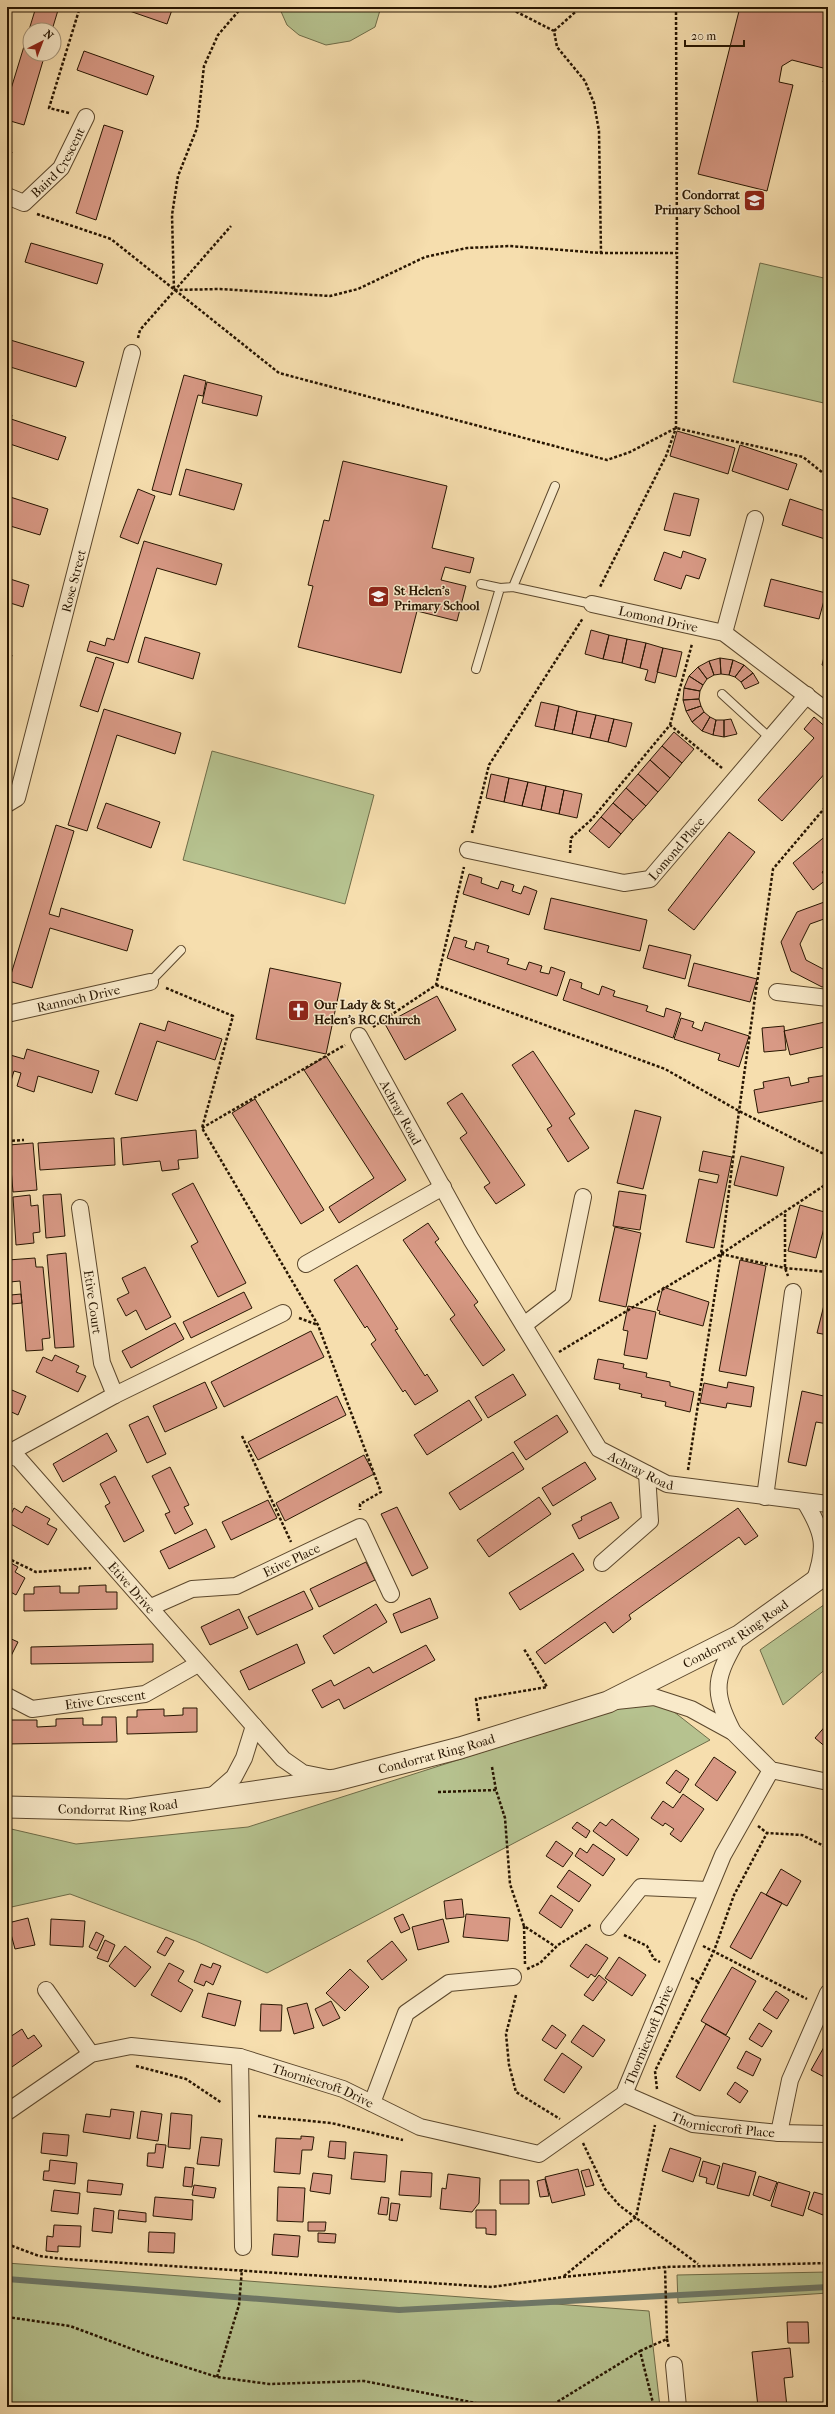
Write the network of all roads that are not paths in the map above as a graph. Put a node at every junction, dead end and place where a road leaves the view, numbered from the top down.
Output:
1 (86, 117) road end
2 (7, 196) edge
3 (132, 353) road end
4 (555, 486) dead end
5 (755, 518) dead end
6 (481, 584) dead end
7 (500, 588) junction
8 (513, 588) junction
9 (592, 604) joint
10 (724, 633) junction
11 (476, 670) dead end
12 (722, 694) dead end
13 (807, 695) junction
14 (828, 712) edge
15 (771, 739) junction
16 (7, 804) edge
17 (468, 850) dead end
18 (181, 950) dead end
19 (150, 982) joint
20 (777, 992) dead end
21 (828, 998) edge
22 (7, 1014) edge
23 (360, 1036) dead end
24 (443, 1187) junction
25 (583, 1197) dead end
26 (80, 1208) dead end
27 (306, 1264) dead end
28 (793, 1292) road end
29 (283, 1313) dead end
30 (524, 1325) junction
31 (115, 1395) junction
32 (7, 1454) edge
33 (647, 1474) junction
34 (765, 1497) junction
35 (805, 1502) junction
36 (828, 1504) edge
37 (602, 1562) dead end
38 (821, 1577) edge
39 (391, 1594) dead end
40 (151, 1608) junction
41 (739, 1636) junction
42 (198, 1664) junction
43 (7, 1696) edge
44 (608, 1702) junction
45 (254, 1726) junction
46 (733, 1732) junction
47 (771, 1770) junction
48 (336, 1780) junction
49 (828, 1782) edge
50 (209, 1799) junction
51 (7, 1807) edge
52 (708, 1890) junction
53 (609, 1927) road end
54 (519, 1978) road end
55 (46, 1990) dead end
56 (825, 2000) edge
57 (91, 2054) junction
58 (240, 2057) junction
59 (624, 2094) junction
60 (372, 2103) junction
61 (7, 2112) edge
62 (779, 2132) junction
63 (828, 2134) edge
64 (243, 2247) road end
65 (674, 2365) dead end
66 (678, 2407) edge

1 - 2 street, Baird Crescent
3 - 16 street, Rose Street
4 - 8 lane
5 - 10 street
6 - 7 lane
7 - 8 lane
7 - 11 lane
8 - 9 lane
9 - 10 street, Lomond Drive
10 - 13 street, Lomond Drive
12 - 15 lane
13 - 14 street, Lomond Drive
13 - 15 street, Lomond Place
15 - 17 street, Lomond Place
18 - 19 lane
19 - 22 street, Rannoch Drive
20 - 21 street
23 - 24 street, Achray Road
24 - 27 street
24 - 30 street, Achray Road
25 - 30 street
26 - 31 street, Etive Court
28 - 34 street
29 - 31 street
30 - 33 street, Achray Road
31 - 32 street
32 - 40 street, Etive Drive
33 - 34 street, Achray Road
33 - 37 street
34 - 35 street, Achray Road
35 - 36 street, Achray Road
35 - 38 street
38 - 41 street, Condorrat Ring Road
39 - 40 street, Etive Place
40 - 42 street, Etive Drive
41 - 44 street, Condorrat Ring Road
41 - 46 street
42 - 43 street, Etive Crescent
42 - 45 street, Etive Drive
44 - 46 street
44 - 48 street, Condorrat Ring Road
45 - 48 street, Etive Drive
45 - 50 street
46 - 47 street
47 - 49 street
47 - 52 street, Thorniecroft Drive
48 - 50 street, Condorrat Ring Road
50 - 51 street, Condorrat Ring Road
52 - 53 street
52 - 59 street, Thorniecroft Drive
54 - 60 street
55 - 57 street
56 - 62 street
57 - 58 street, Thorniecroft Drive
57 - 61 street, Thorniecroft Drive
58 - 60 street, Thorniecroft Drive
58 - 64 street
59 - 60 street, Thorniecroft Drive
59 - 62 street, Thorniecroft Place
62 - 63 street, Thorniecroft Place
65 - 66 street

